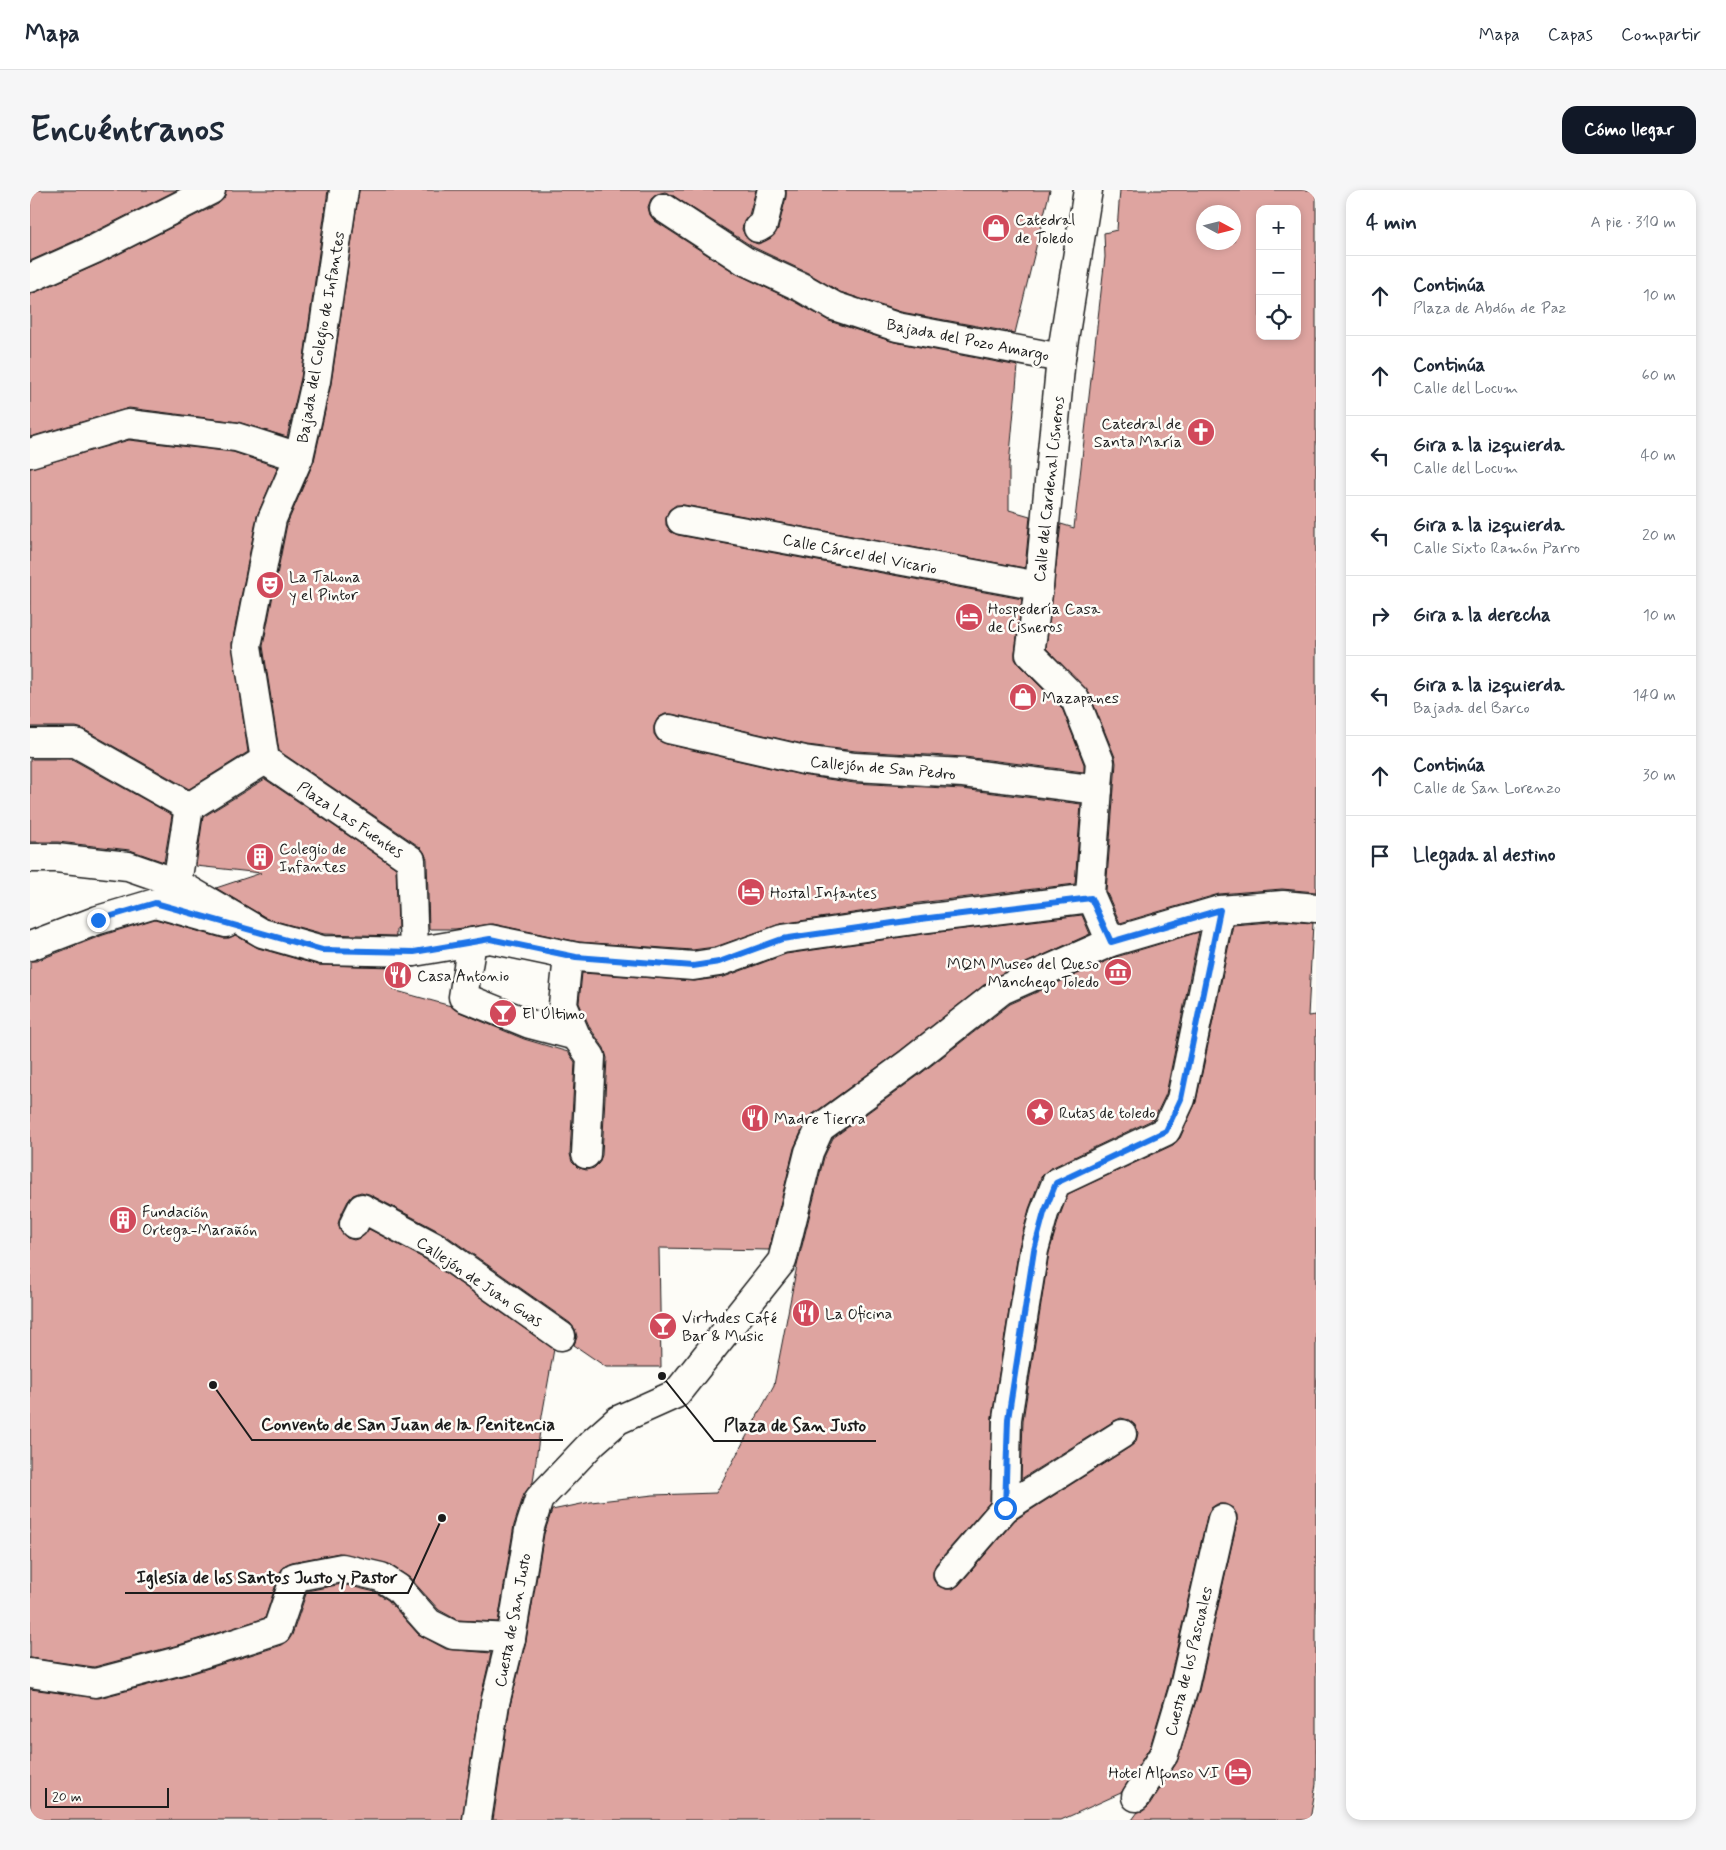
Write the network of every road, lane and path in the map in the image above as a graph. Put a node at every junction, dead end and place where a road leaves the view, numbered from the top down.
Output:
1 (211, 190) edge
2 (344, 190) edge
3 (1088, 190) edge
4 (771, 193) dead end
5 (664, 208) dead end
6 (758, 228) dead end
7 (30, 278) edge
8 (1061, 358) junction
9 (30, 453) edge
10 (299, 458) junction
11 (681, 520) dead end
12 (1039, 586) junction
13 (669, 729) dead end
14 (30, 743) edge
15 (265, 760) junction
16 (1098, 790) junction
17 (190, 806) junction
18 (30, 858) edge
19 (177, 883) junction
20 (1091, 898) junction
21 (1316, 908) edge
22 (1220, 910) junction
23 (262, 933) junction
24 (472, 942) junction
25 (1111, 942) junction
26 (30, 946) edge
27 (414, 952) junction
28 (568, 956) junction
29 (576, 1036) junction
30 (586, 1154) dead end
31 (354, 1224) dead end
32 (561, 1336) dead end
33 (1122, 1434) dead end
34 (1005, 1508) junction
35 (1222, 1518) dead end
36 (948, 1574) dead end
37 (511, 1638) junction
38 (30, 1673) edge
39 (1136, 1797) dead end
40 (477, 1820) edge

1 - 7 street
2 - 10 street, Bajada del Colegio de Infantes
3 - 8 street, Calle del Cardenal Cisneros
4 - 6 street
5 - 8 street, Bajada del Pozo Amargo
8 - 12 street, Calle del Cardenal Cisneros
9 - 10 street
10 - 15 street, Bajada del Colegio de Infantes
11 - 12 street, Calle Cárcel del Vicario
12 - 16 street, Calle del Cardenal Cisneros
13 - 16 street, Callejón de San Pedro
14 - 17 street
15 - 17 street
15 - 27 street, Plaza Las Fuentes
16 - 20 street, Calle del Cardenal Cisneros
17 - 19 street
18 - 19 street
19 - 23 street
20 - 25 street, Calle del Cardenal Cisneros
20 - 28 street
21 - 22 street, Cuesta de San Justo
22 - 25 street, Cuesta de San Justo
22 - 34 street
23 - 26 street
23 - 27 street
24 - 27 street
24 - 28 street
24 - 29 street
25 - 37 street, Cuesta de San Justo
28 - 29 street
29 - 30 street
31 - 32 street, Callejón de Juan Guas
33 - 34 street
34 - 36 street
35 - 39 street, Cuesta de los Pascuales
37 - 38 street
37 - 40 street, Cuesta de San Justo

